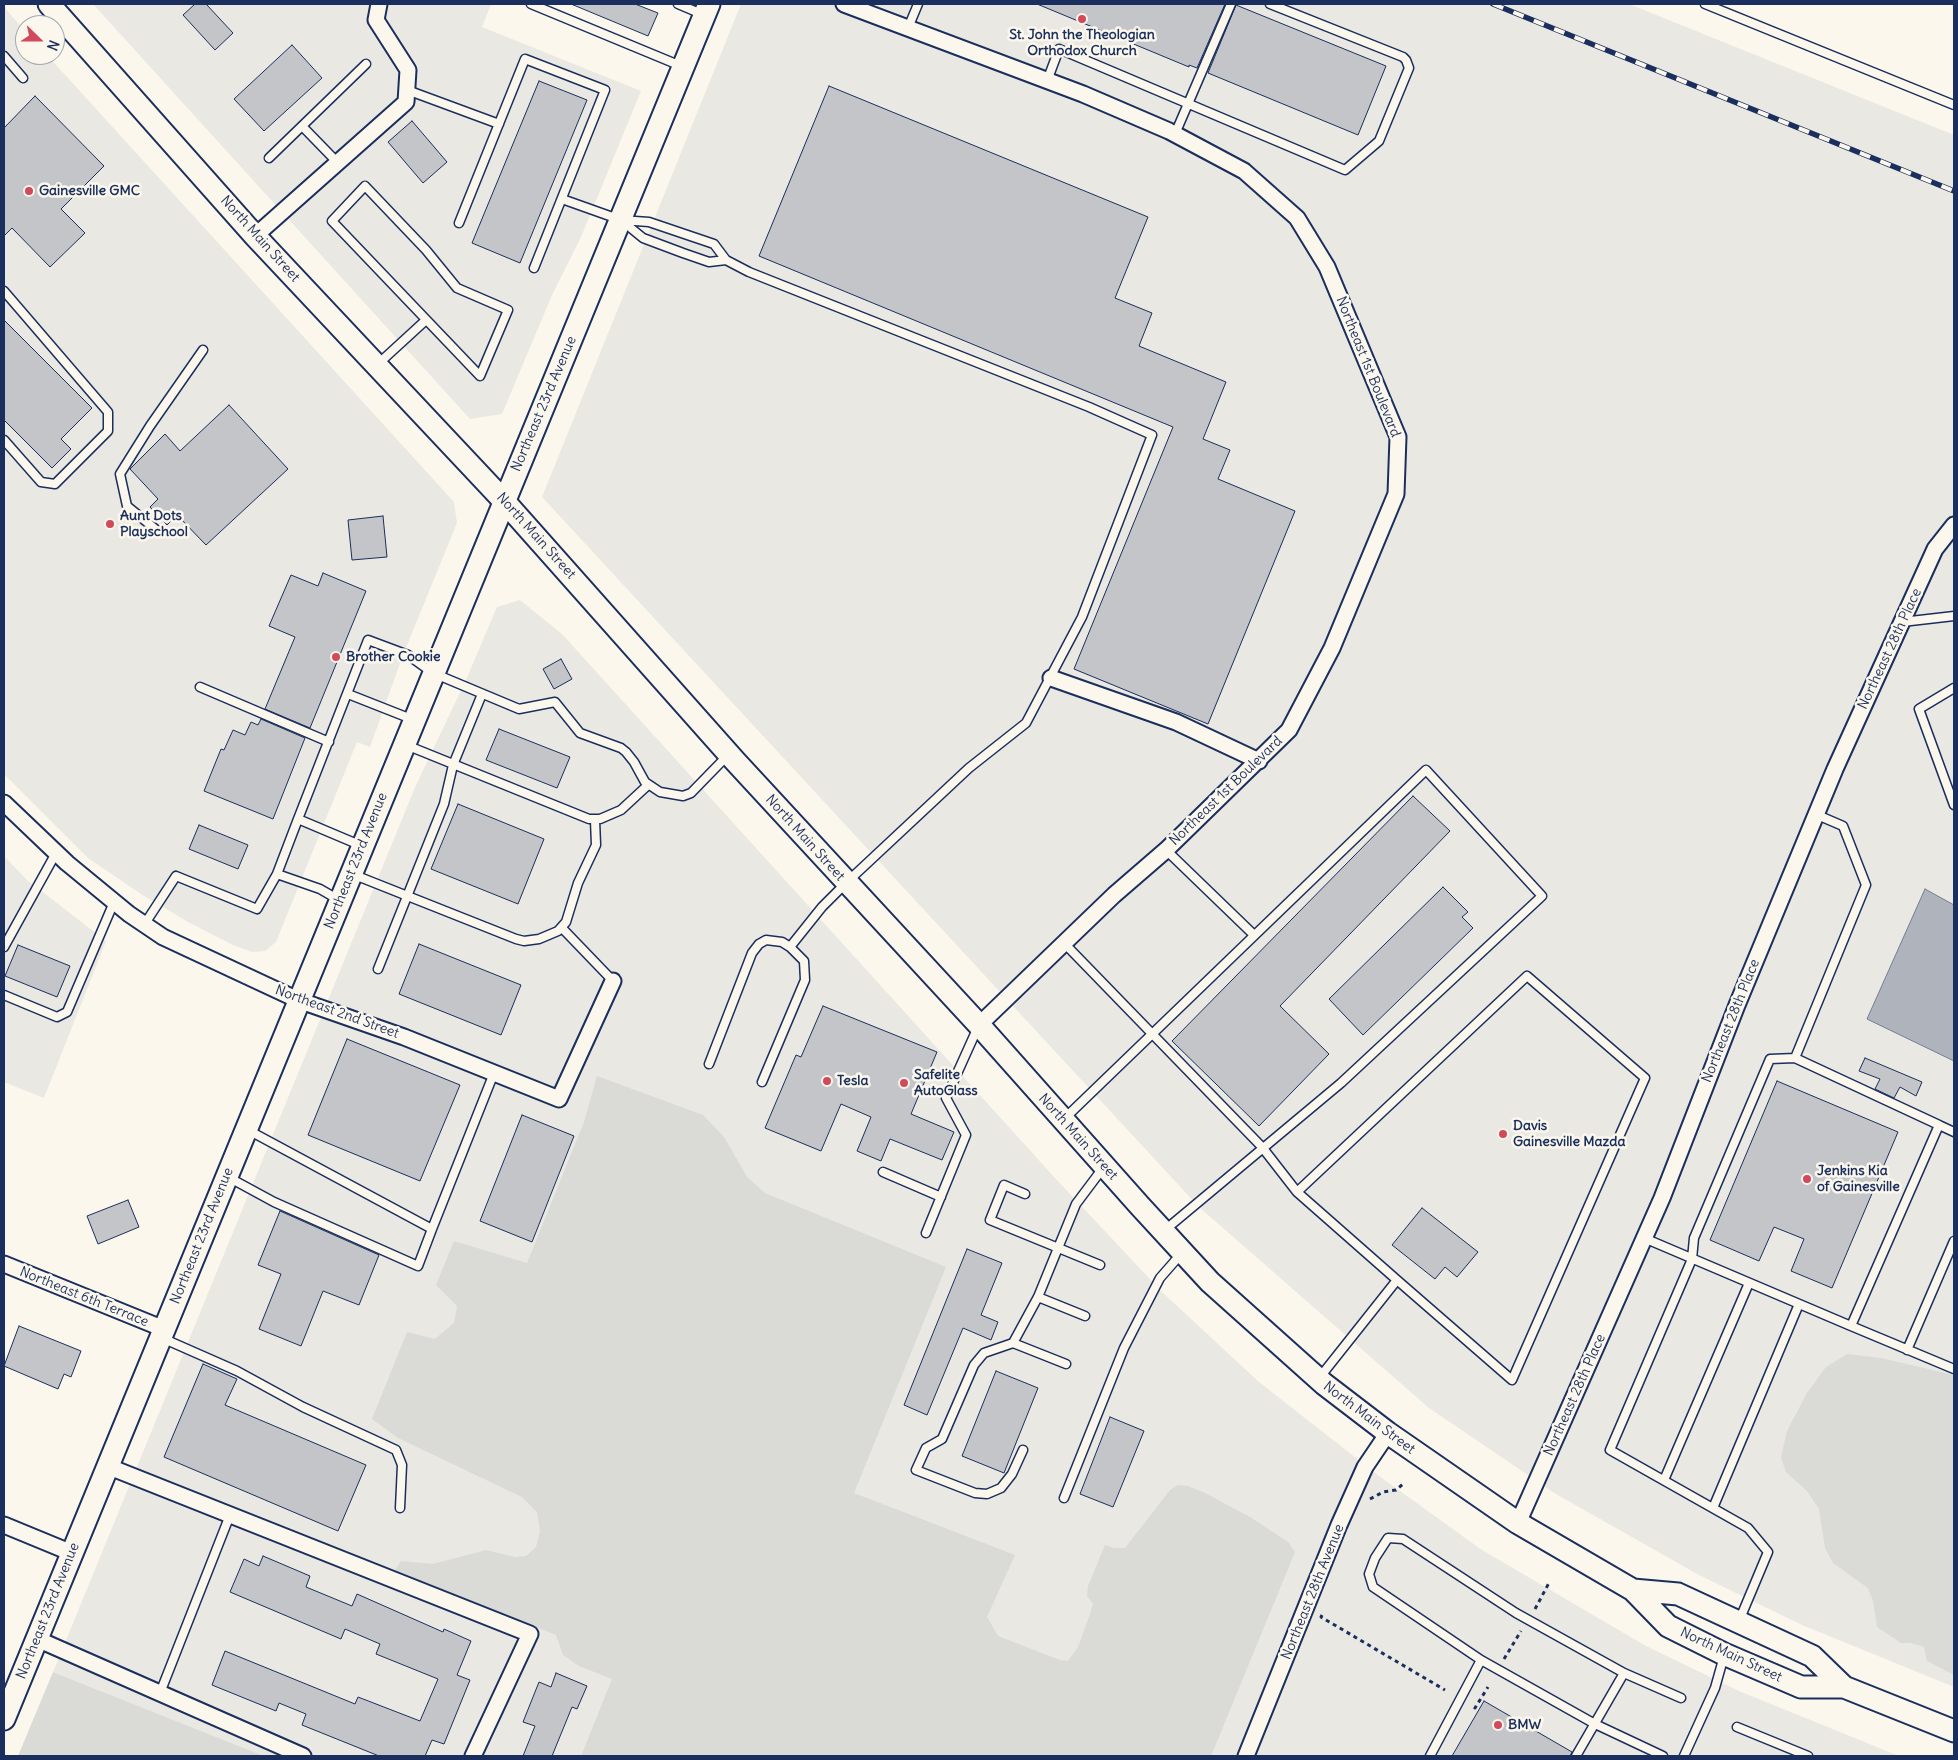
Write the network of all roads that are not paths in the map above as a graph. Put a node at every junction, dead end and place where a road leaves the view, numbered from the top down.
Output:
1 (50, 4) edge
2 (379, 4) edge
3 (531, 4) edge
4 (678, 4) edge
5 (844, 4) edge
6 (918, 4) edge
7 (1231, 4) edge
8 (1270, 4) edge
9 (1705, 4) edge
10 (707, 9) edge
11 (908, 28) junction
12 (4, 56) edge
13 (366, 64) dead end
14 (682, 66) junction
15 (24, 78) dead end
16 (1047, 81) junction
17 (407, 90) junction
18 (1189, 102) junction
19 (1954, 105) edge
20 (499, 124) junction
21 (302, 126) junction
22 (1175, 134) junction
23 (269, 158) dead end
24 (338, 163) junction
25 (562, 198) junction
26 (621, 220) junction
27 (459, 223) dead end
28 (255, 236) junction
29 (726, 260) junction
30 (534, 268) dead end
31 (4, 291) edge
32 (426, 320) junction
33 (203, 350) dead end
34 (377, 365) junction
35 (4, 440) edge
36 (504, 500) junction
37 (1954, 525) edge
38 (159, 532) dead end
39 (1954, 616) edge
40 (1902, 622) junction
41 (433, 673) junction
42 (1051, 678) junction
43 (200, 687) dead end
44 (1954, 688) edge
45 (348, 694) junction
46 (482, 694) junction
47 (414, 720) junction
48 (329, 742) junction
49 (404, 744) junction
50 (729, 754) junction
51 (1260, 761) junction
52 (453, 765) junction
53 (648, 786) junction
54 (4, 803) edge
55 (1954, 805) edge
56 (1816, 814) junction
57 (298, 819) junction
58 (595, 820) junction
59 (362, 846) junction
60 (1166, 850) junction
61 (56, 853) junction
62 (350, 873) junction
63 (277, 874) junction
64 (846, 883) junction
65 (408, 896) junction
66 (340, 900) junction
67 (114, 902) junction
68 (144, 925) junction
69 (562, 928) junction
70 (1254, 935) junction
71 (1064, 943) junction
72 (4, 947) edge
73 (790, 947) junction
74 (378, 969) dead end
75 (613, 981) joint
76 (4, 995) edge
77 (298, 1000) junction
78 (979, 1025) junction
79 (1151, 1035) junction
80 (1795, 1058) junction
81 (709, 1064) dead end
82 (494, 1073) junction
83 (762, 1082) dead end
84 (1063, 1120) junction
85 (1939, 1126) junction
86 (246, 1129) junction
87 (1954, 1132) edge
88 (1262, 1148) junction
89 (1104, 1166) junction
90 (883, 1172) dead end
91 (226, 1176) junction
92 (1297, 1192) junction
93 (1025, 1194) dead end
94 (941, 1197) junction
95 (432, 1230) junction
96 (1163, 1231) junction
97 (926, 1233) dead end
98 (1644, 1238) junction
99 (1954, 1241) edge
100 (1058, 1248) junction
101 (1182, 1252) junction
102 (1692, 1259) junction
103 (4, 1264) edge
104 (1100, 1265) dead end
105 (1397, 1280) junction
106 (1748, 1282) junction
107 (1038, 1297) junction
108 (1798, 1304) junction
109 (1085, 1316) dead end
110 (1851, 1326) junction
111 (162, 1333) junction
112 (1013, 1343) junction
113 (1907, 1350) junction
114 (1066, 1364) dead end
115 (1954, 1369) edge
116 (1319, 1379) junction
117 (1388, 1433) junction
118 (1022, 1450) dead end
119 (107, 1466) junction
120 (1664, 1480) junction
121 (1064, 1498) dead end
122 (400, 1508) dead end
123 (1712, 1508) junction
124 (230, 1515) junction
125 (1518, 1523) junction
126 (4, 1526) edge
127 (72, 1553) junction
128 (1633, 1590) junction
129 (1739, 1623) junction
130 (37, 1638) junction
131 (1724, 1654) junction
132 (1481, 1660) junction
133 (1624, 1673) junction
134 (1844, 1687) junction
135 (160, 1693) junction
136 (1681, 1698) dead end
137 (4, 1719) edge
138 (1595, 1724) junction
139 (1737, 1727) dead end
140 (1954, 1731) edge
141 (303, 1756) edge
142 (473, 1756) edge
143 (1246, 1756) edge
144 (1430, 1756) edge
145 (1576, 1756) edge
146 (1663, 1756) edge
147 (1684, 1756) edge
148 (1808, 1756) edge

1 - 28 main road, North Main Street
2 - 17 street
3 - 14 lane
4 - 10 lane
5 - 11 street, Northeast 1st Boulevard
6 - 11 lane
7 - 18 lane
8 - 18 lane
9 - 19 lane
10 - 14 main road, Northeast 23rd Avenue
11 - 16 street, Northeast 1st Boulevard
12 - 15 lane
13 - 21 lane
14 - 26 main road, Northeast 23rd Avenue
16 - 18 lane
16 - 22 street, Northeast 1st Boulevard
17 - 20 lane
17 - 24 street
18 - 22 lane
20 - 25 lane
20 - 27 lane
21 - 23 lane
21 - 24 lane
22 - 51 street, Northeast 1st Boulevard
24 - 28 street
25 - 26 lane
25 - 30 lane
26 - 29 lane
26 - 29 lane
26 - 36 main road, Northeast 23rd Avenue
28 - 34 main road, North Main Street
29 - 42 lane
31 - 35 lane
32 - 32 lane
32 - 34 lane
33 - 38 lane
34 - 36 main road, North Main Street
36 - 41 main road, Northeast 23rd Avenue
36 - 50 main road, North Main Street
37 - 40 street, Northeast 28th Place
39 - 40 lane
40 - 56 street, Northeast 28th Place
41 - 45 lane
41 - 46 lane
41 - 47 main road, Northeast 23rd Avenue
42 - 51 street
42 - 64 lane
43 - 48 lane
44 - 55 lane
45 - 47 lane
45 - 48 lane
46 - 52 lane
46 - 53 lane
47 - 49 main road, Northeast 23rd Avenue
48 - 57 lane
49 - 52 lane
49 - 59 main road, Northeast 23rd Avenue
50 - 53 lane
50 - 64 main road, North Main Street
51 - 60 street, Northeast 1st Boulevard
52 - 58 lane
52 - 65 lane
53 - 58 lane
54 - 61 street, Northeast 2nd Street
56 - 80 lane
56 - 98 street, Northeast 28th Place
57 - 59 lane
57 - 63 lane
58 - 69 lane
59 - 62 main road, Northeast 23rd Avenue
60 - 70 lane
60 - 71 street, Northeast 1st Boulevard
61 - 67 street, Northeast 2nd Street
61 - 72 lane
62 - 65 lane
62 - 66 main road, Northeast 23rd Avenue
63 - 66 lane
63 - 68 lane
64 - 73 lane
64 - 78 main road, North Main Street
65 - 69 lane
65 - 74 lane
66 - 77 main road, Northeast 23rd Avenue
67 - 68 street, Northeast 2nd Street
67 - 76 lane
68 - 77 street, Northeast 2nd Street
69 - 75 lane
70 - 79 lane
70 - 88 lane
71 - 78 street, Northeast 1st Boulevard
71 - 79 lane
73 - 81 lane
73 - 83 lane
75 - 82 street, Northeast 2nd Street
77 - 82 street, Northeast 2nd Street
77 - 86 main road, Northeast 23rd Avenue
78 - 84 main road, North Main Street
78 - 94 lane
79 - 84 lane
79 - 88 lane
80 - 85 lane
80 - 102 lane
82 - 95 lane
84 - 89 main road, North Main Street
85 - 87 lane
85 - 110 lane
86 - 91 main road, Northeast 23rd Avenue
86 - 95 lane
88 - 92 lane
88 - 96 lane
89 - 96 main road, North Main Street
89 - 100 lane
90 - 94 lane
91 - 95 lane
91 - 111 main road, Northeast 23rd Avenue
92 - 105 lane
92 - 105 lane
93 - 100 lane
94 - 97 lane
96 - 101 main road, North Main Street
98 - 102 lane
98 - 125 street, Northeast 28th Place
99 - 113 lane
100 - 104 lane
100 - 107 lane
101 - 116 main road, North Main Street
101 - 121 lane
102 - 106 lane
102 - 120 lane
103 - 111 street, Northeast 6th Terrace
105 - 116 lane
106 - 108 lane
106 - 120 lane
107 - 109 lane
107 - 112 lane
108 - 110 lane
108 - 123 lane
110 - 113 lane
111 - 119 main road, Northeast 23rd Avenue
111 - 122 lane
112 - 114 lane
112 - 118 lane
113 - 115 lane
116 - 117 main road, North Main Street
117 - 125 main road, North Main Street
117 - 143 street, Northeast 28th Avenue
119 - 124 street
119 - 127 main road, Northeast 23rd Avenue
120 - 123 lane
123 - 129 lane
124 - 135 lane
124 - 142 street
125 - 128 main road, North Main Street
126 - 127 street
127 - 130 main road, Northeast 23rd Avenue
128 - 129 main road, North Main Street
128 - 131 main road, North Main Street
129 - 134 main road, North Main Street
130 - 135 street
130 - 137 main road, Northeast 23rd Avenue
131 - 134 main road, North Main Street
131 - 147 lane
132 - 133 lane
132 - 138 lane
132 - 144 lane
133 - 136 lane
133 - 138 lane
134 - 140 main road, North Main Street
135 - 141 street
138 - 145 lane
138 - 146 lane
139 - 148 lane

